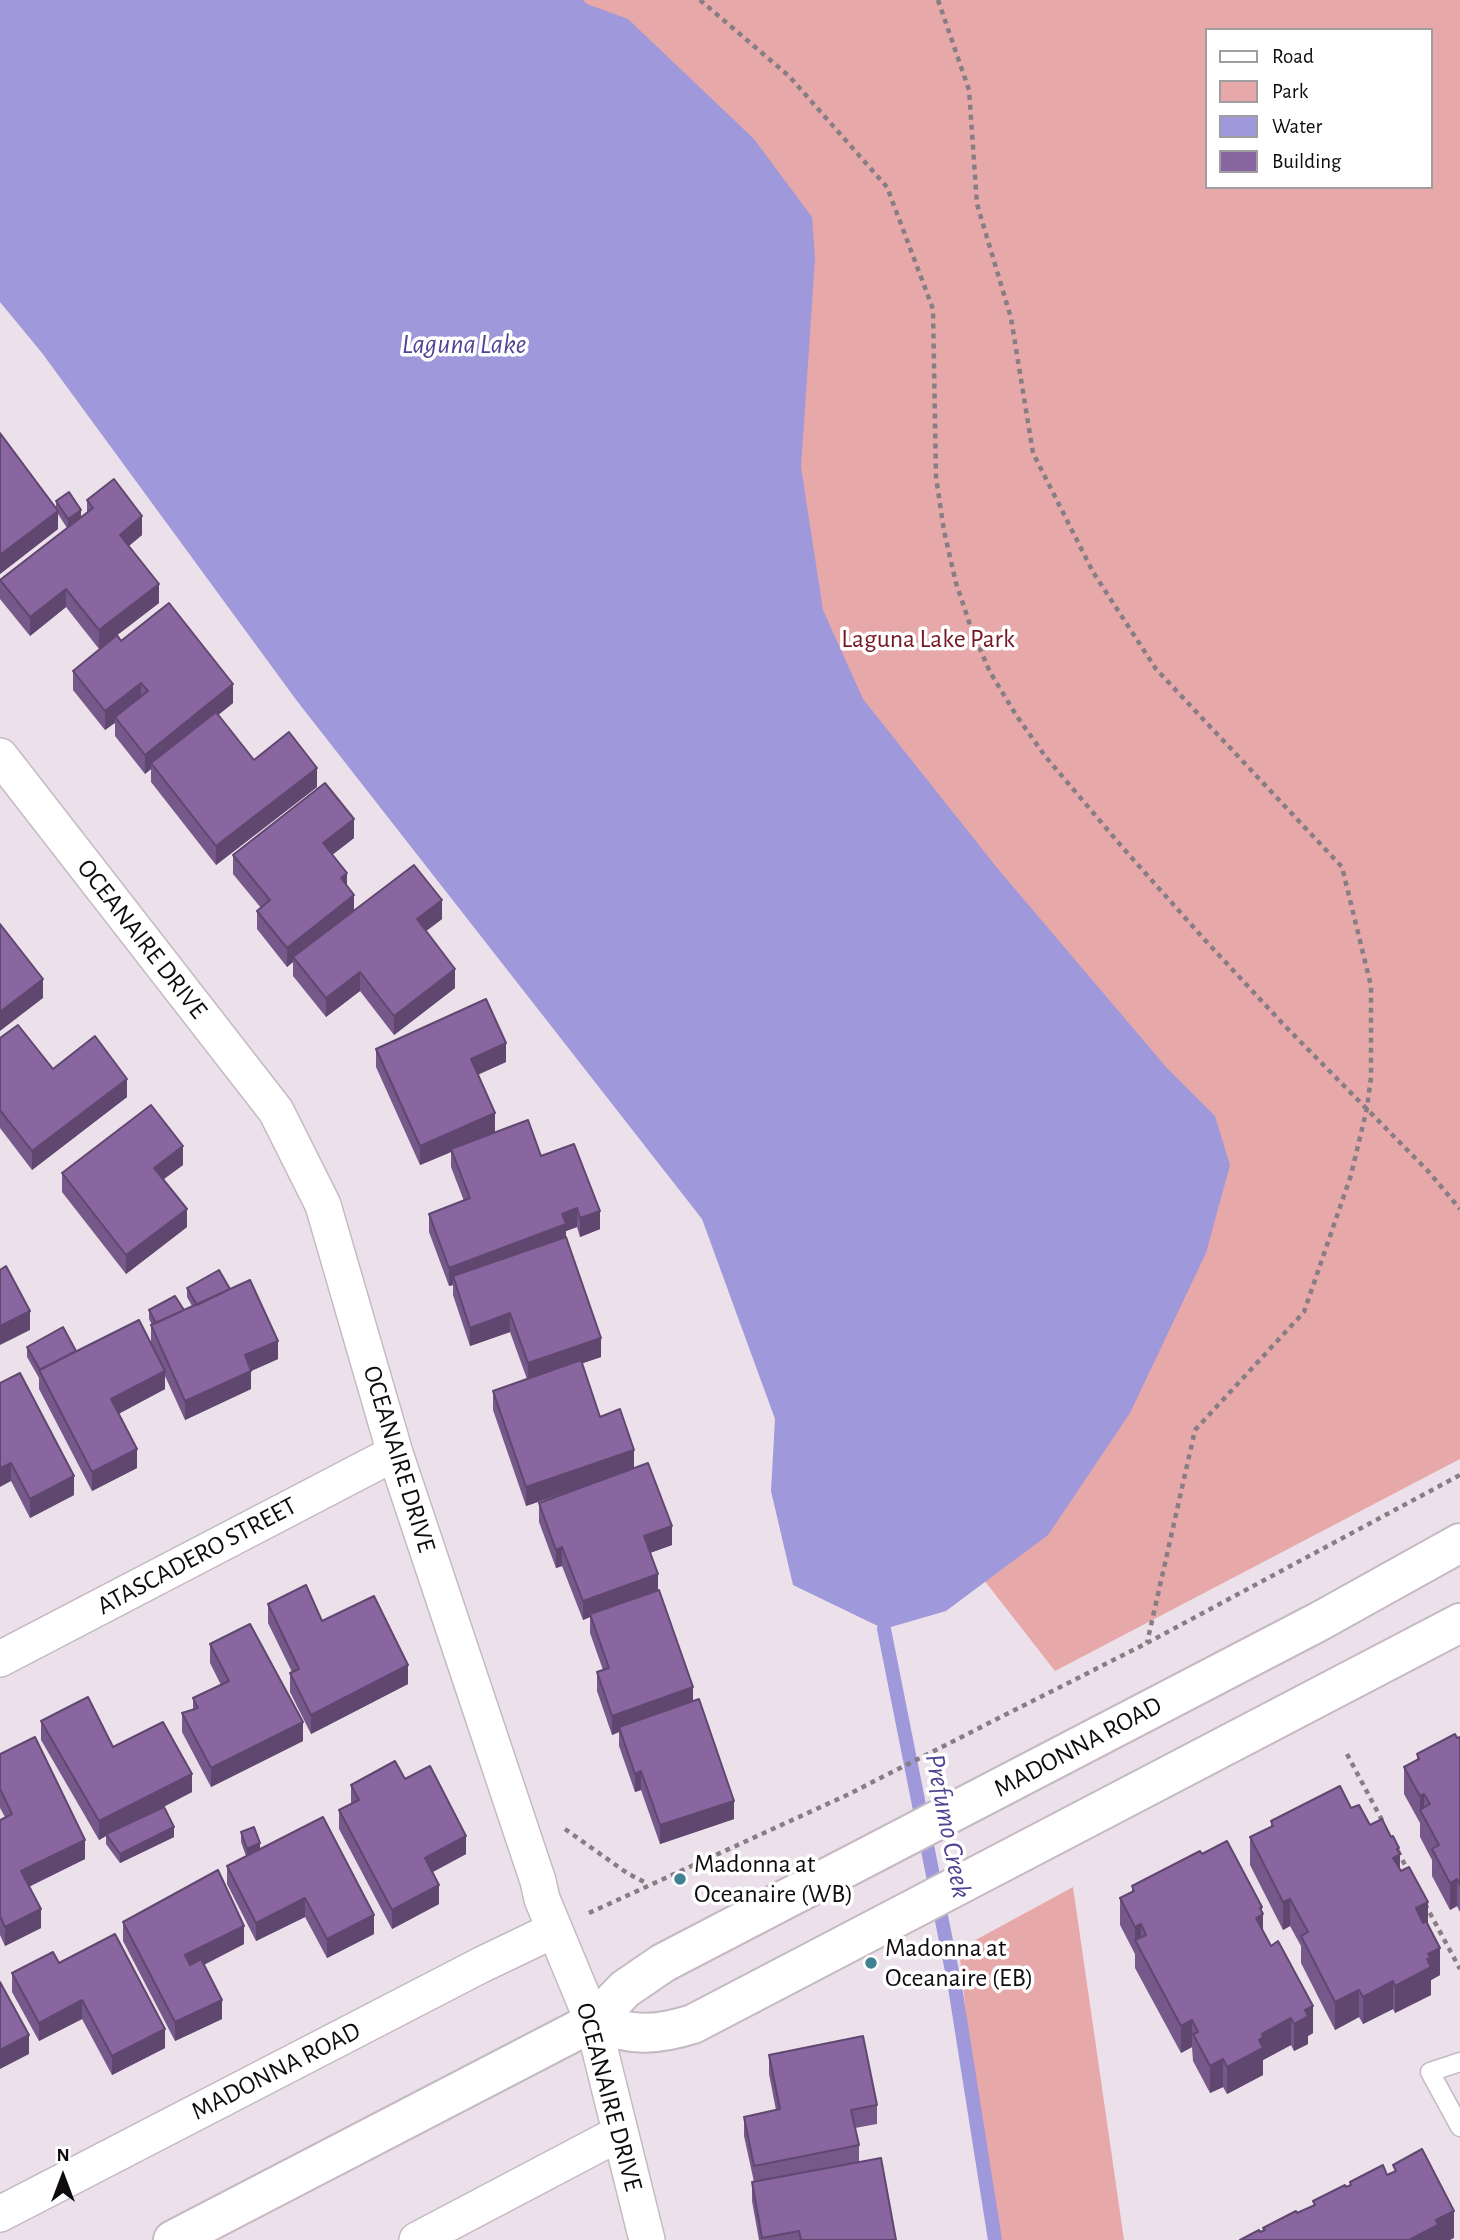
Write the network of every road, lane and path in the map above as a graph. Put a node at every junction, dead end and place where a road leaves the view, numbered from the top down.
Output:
1 (700, 0) edge
2 (938, 0) edge
3 (0, 756) edge
4 (1367, 1108) junction
5 (1460, 1209) edge
6 (394, 1453) junction
7 (1460, 1475) edge
8 (1460, 1543) edge
9 (1460, 1623) edge
10 (1147, 1643) junction
11 (0, 1659) edge
12 (1347, 1754) dead end
13 (1385, 1827) edge
14 (565, 1828) dead end
15 (1392, 1839) edge
16 (1411, 1876) edge
17 (648, 1884) junction
18 (1421, 1895) edge
19 (554, 1930) junction
20 (1460, 1969) edge
21 (593, 2022) junction
22 (1460, 2062) edge
23 (1460, 2127) edge
24 (620, 2133) junction
25 (0, 2214) edge
26 (173, 2240) edge
27 (417, 2240) edge
28 (647, 2240) edge

1 - 4 path
2 - 4 path
3 - 6 street, OCEANAIRE DRIVE
4 - 5 path
4 - 10 path
6 - 11 street, ATASCADERO STREET
6 - 19 street, OCEANAIRE DRIVE
7 - 10 path
8 - 21 main road, MADONNA ROAD
9 - 21 main road
10 - 17 path
12 - 13 path
14 - 17 path
15 - 16 path
17 - 19 path
18 - 20 path
19 - 21 street, OCEANAIRE DRIVE
19 - 25 street, MADONNA ROAD
21 - 24 street, OCEANAIRE DRIVE
21 - 26 main road, MADONNA ROAD
22 - 23 lane
24 - 27 street
24 - 28 street, OCEANAIRE DRIVE

